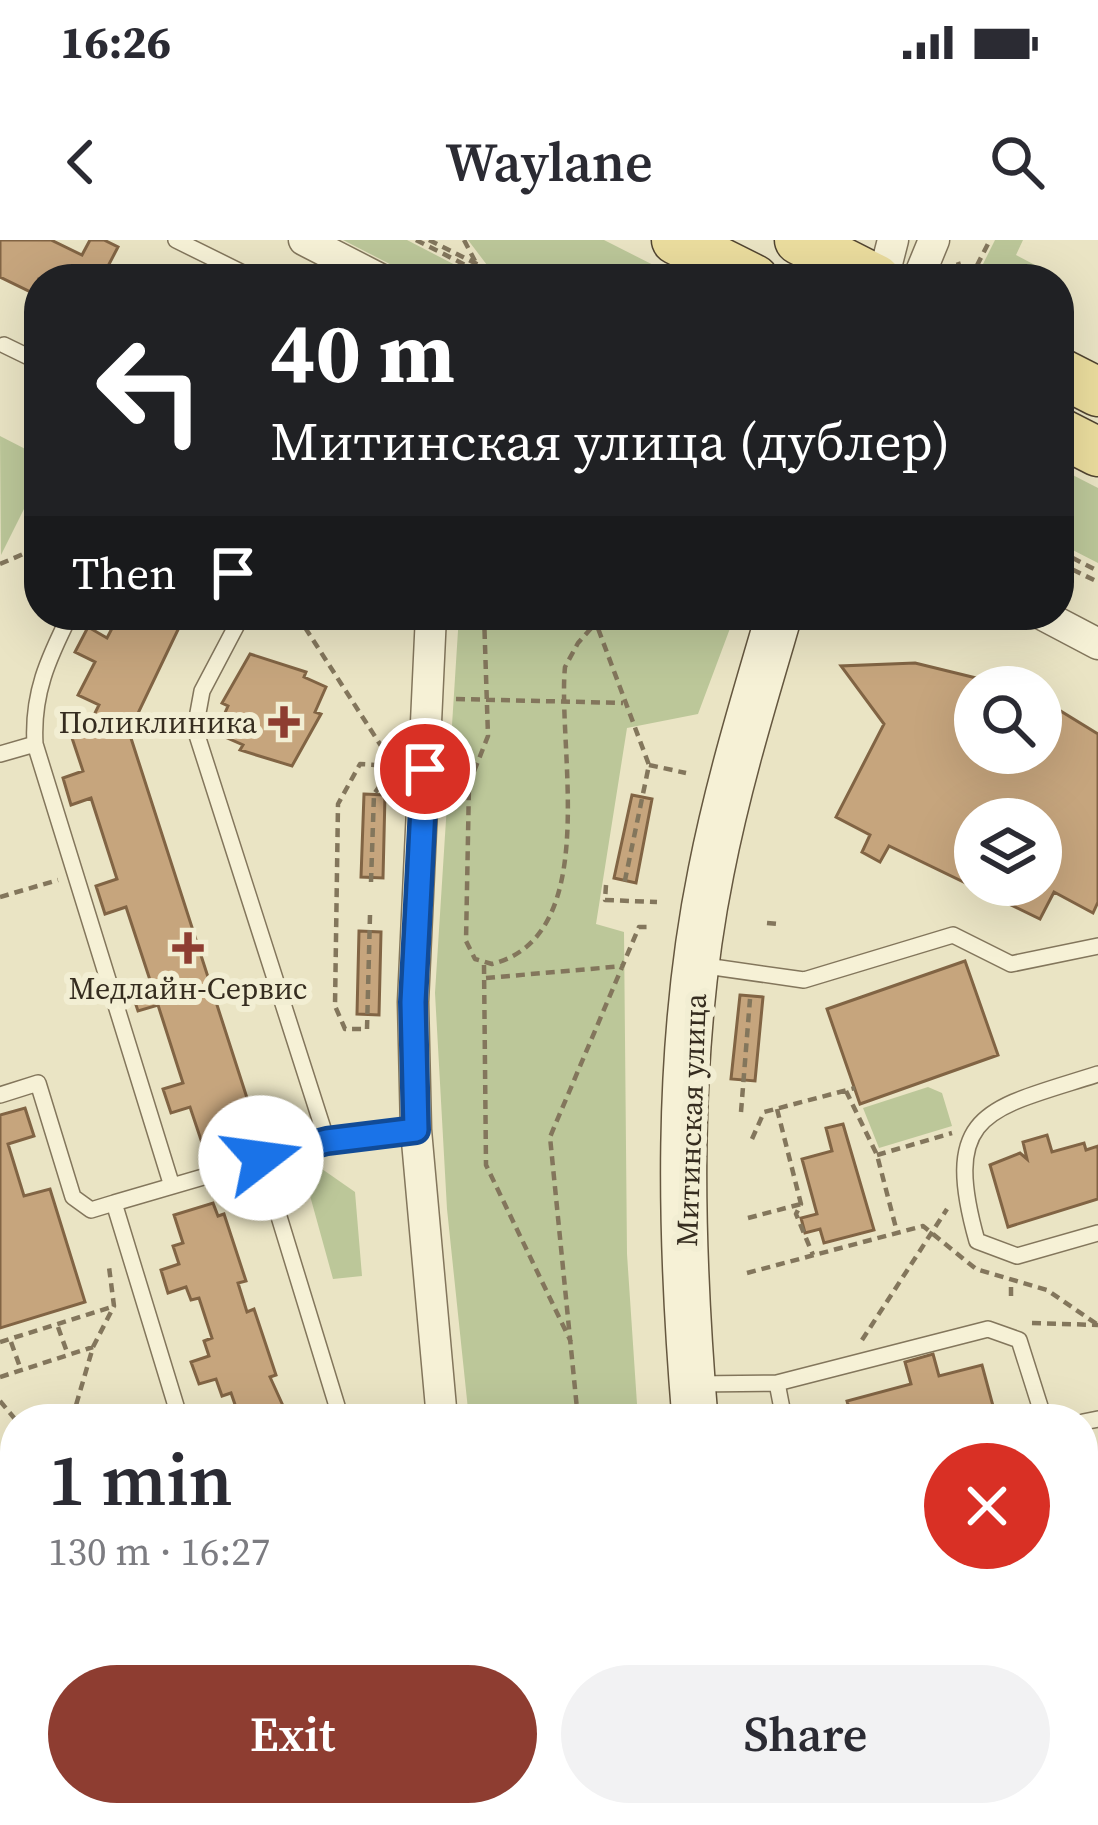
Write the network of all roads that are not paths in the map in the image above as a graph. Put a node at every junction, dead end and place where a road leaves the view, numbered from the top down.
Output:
1 (176, 240) edge
2 (304, 240) edge
3 (676, 240) edge
4 (799, 240) edge
5 (225, 264) edge
6 (351, 264) edge
7 (724, 264) edge
8 (848, 264) edge
9 (4, 346) dead end
10 (24, 355) edge
11 (62, 630) edge
12 (234, 630) edge
13 (430, 630) edge
14 (775, 630) edge
15 (1071, 630) edge
16 (1098, 644) edge
17 (35, 744) junction
18 (0, 754) edge
19 (1098, 946) edge
20 (696, 964) junction
21 (1098, 1074) edge
22 (0, 1095) edge
23 (416, 1130) junction
24 (327, 1141) junction
25 (261, 1158) junction
26 (171, 1183) junction
27 (113, 1203) junction
28 (1098, 1233) edge
29 (777, 1383) junction
30 (693, 1402) edge
31 (175, 1404) edge
32 (335, 1404) edge
33 (441, 1404) edge
34 (781, 1404) edge
35 (1039, 1404) edge

1 - 5 lane
2 - 6 street
3 - 7 main road
4 - 8 main road
9 - 10 lane
11 - 17 lane
12 - 24 lane
13 - 23 street
14 - 20 main road, Митинская улица
15 - 16 street
17 - 18 lane
17 - 26 lane
19 - 20 lane
20 - 30 main road, Митинская улица
21 - 28 lane
22 - 27 lane
23 - 24 lane
23 - 33 street
24 - 25 lane
25 - 26 lane
25 - 32 lane
26 - 27 lane
27 - 31 lane
29 - 30 lane
29 - 34 lane
29 - 35 lane

